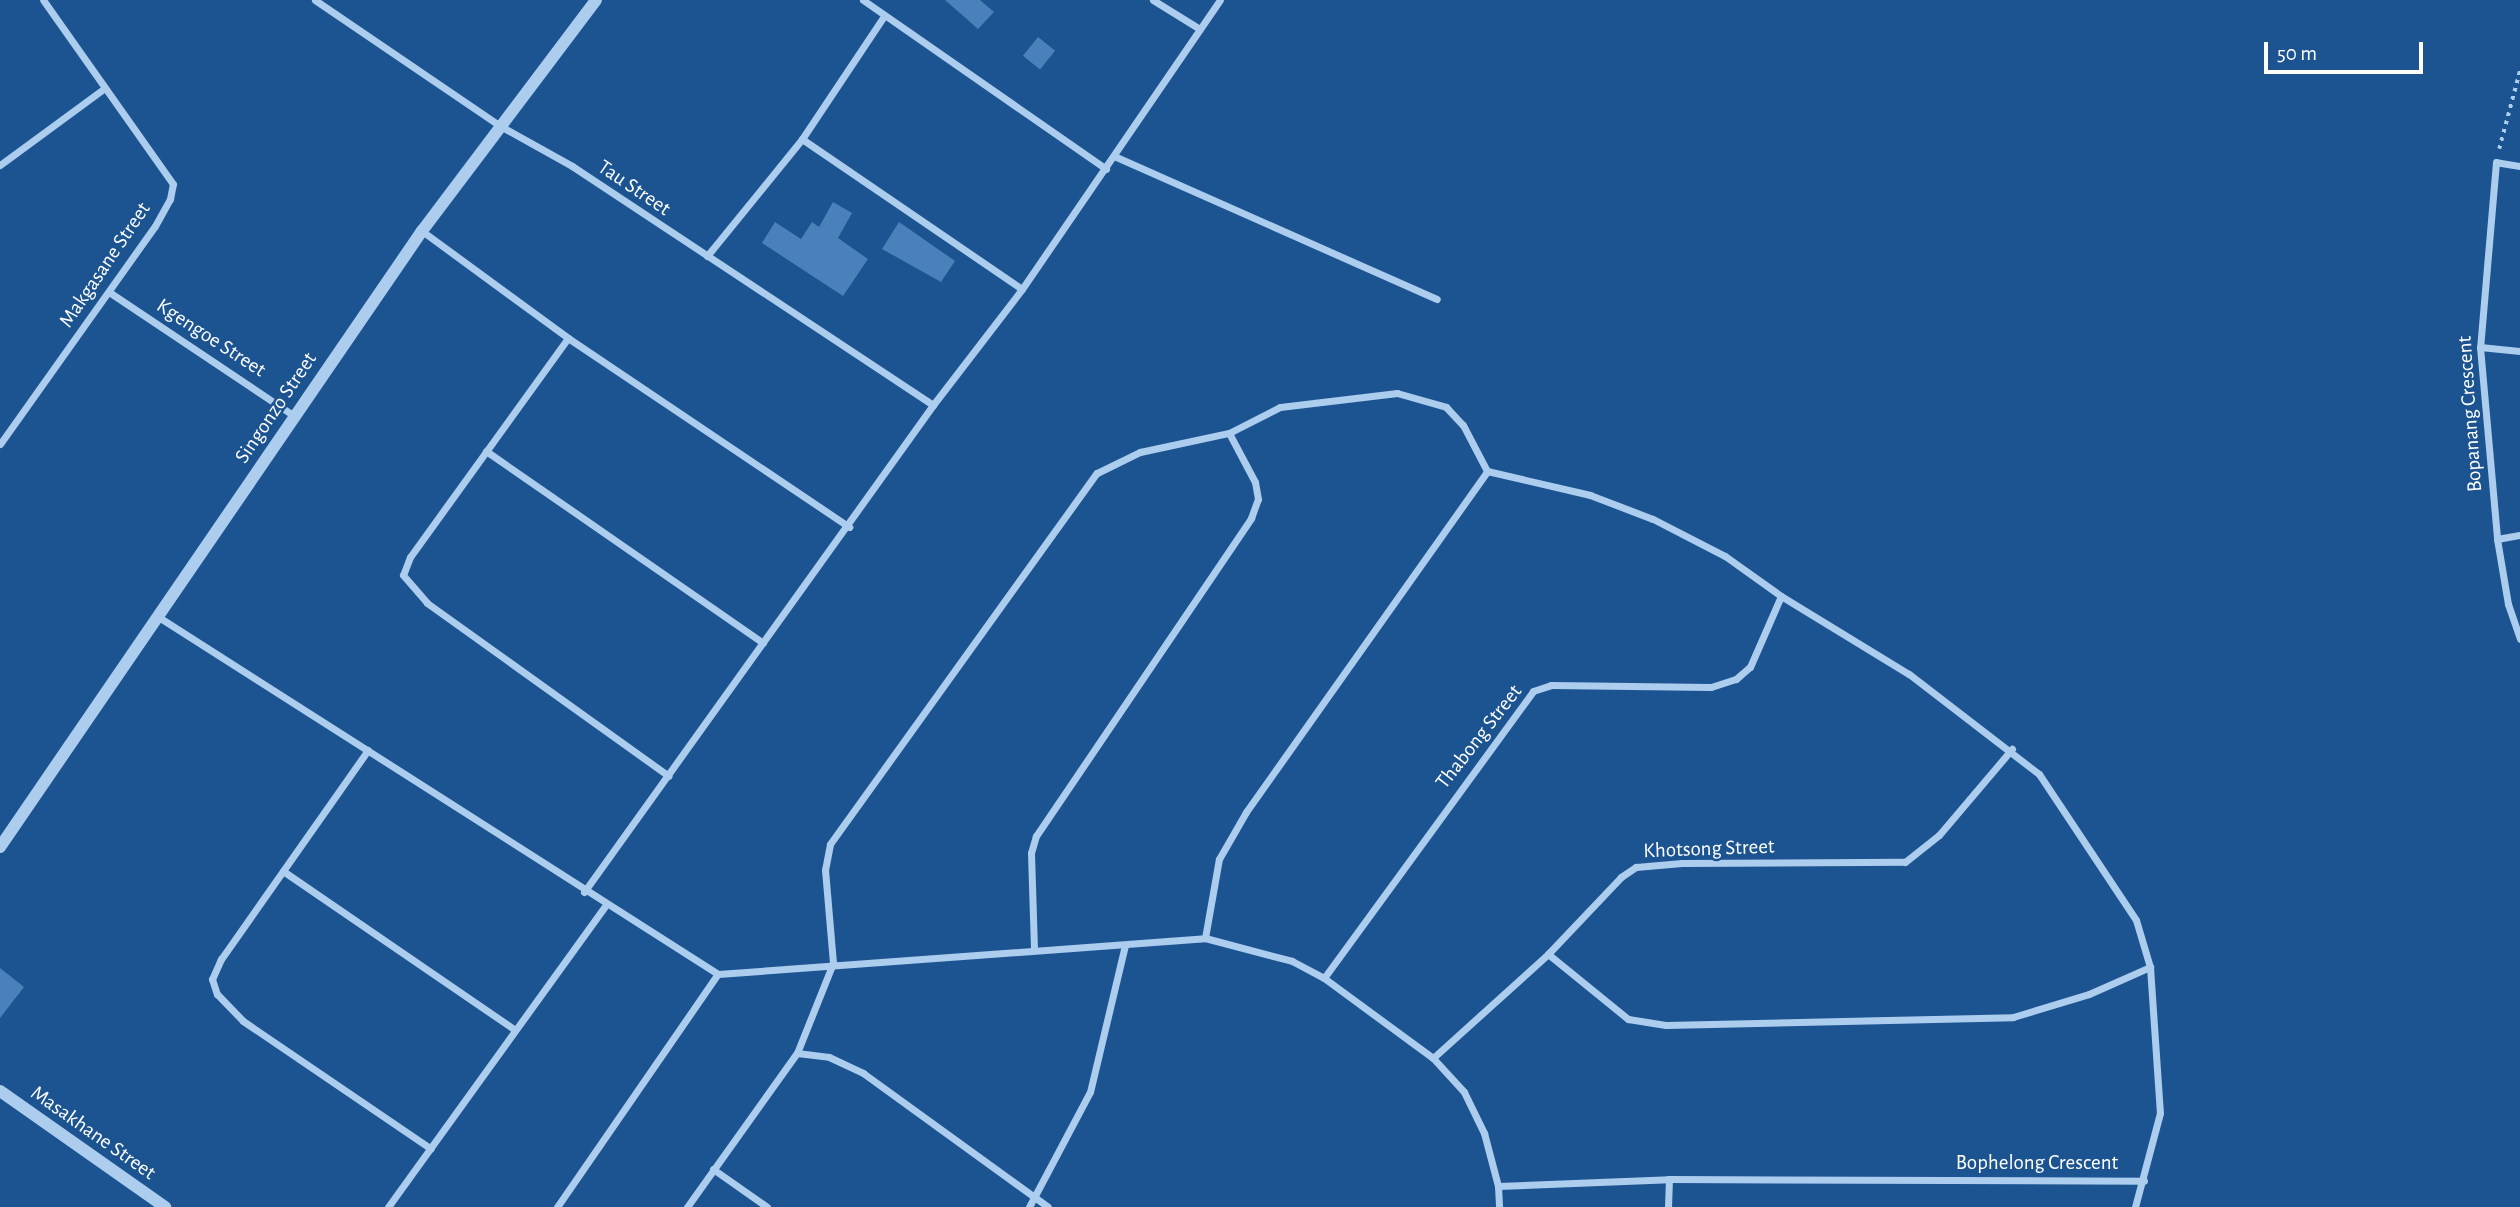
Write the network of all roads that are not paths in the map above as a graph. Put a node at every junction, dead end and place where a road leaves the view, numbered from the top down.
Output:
1 (43, 0) edge
2 (315, 0) edge
3 (333, 0) edge
4 (596, 0) edge
5 (863, 0) edge
6 (1153, 0) edge
7 (1220, 0) edge
8 (327, 8) junction
9 (884, 16) junction
10 (1200, 29) junction
11 (105, 88) junction
12 (502, 127) junction
13 (802, 139) junction
14 (1114, 156) junction
15 (0, 165) edge
16 (2520, 166) edge
17 (1106, 169) junction
18 (422, 231) junction
19 (707, 256) junction
20 (1022, 289) junction
21 (109, 292) junction
22 (1437, 299) dead end
23 (569, 338) junction
24 (2480, 347) junction
25 (2520, 351) edge
26 (933, 405) junction
27 (293, 415) junction
28 (1229, 433) junction
29 (0, 444) edge
30 (486, 451) junction
31 (1487, 471) junction
32 (849, 527) junction
33 (2520, 536) edge
34 (2497, 538) junction
35 (1781, 596) junction
36 (157, 616) junction
37 (2520, 639) edge
38 (762, 643) junction
39 (368, 750) junction
40 (2012, 750) junction
41 (669, 776) junction
42 (0, 847) edge
43 (283, 871) junction
44 (584, 892) junction
45 (605, 906) junction
46 (1205, 938) junction
47 (1125, 945) junction
48 (1034, 949) junction
49 (1548, 954) junction
50 (832, 963) junction
51 (2150, 967) junction
52 (718, 974) junction
53 (1324, 978) junction
54 (514, 1029) junction
55 (797, 1053) junction
56 (1433, 1058) junction
57 (0, 1091) edge
58 (431, 1149) junction
59 (713, 1169) junction
60 (1669, 1179) junction
61 (2144, 1181) junction
62 (1499, 1186) junction
63 (1035, 1197) junction
64 (164, 1207) edge
65 (388, 1207) edge
66 (557, 1207) edge
67 (688, 1207) edge
68 (767, 1207) edge
69 (1029, 1207) edge
70 (1048, 1207) edge
71 (1499, 1207) edge
72 (1668, 1207) edge
73 (2135, 1207) edge

1 - 11 street, Makgasane Street
2 - 8 street, Tau Street
3 - 8 street
4 - 12 street, Singonzo Street
5 - 9 street
6 - 10 street
7 - 10 street
8 - 12 street, Tau Street
9 - 13 street
9 - 17 street
10 - 14 street
11 - 15 street
11 - 21 street, Makgasane Street
12 - 18 street, Singonzo Street
12 - 19 street, Tau Street
13 - 19 street
13 - 20 street
14 - 17 street
14 - 22 street
16 - 24 street, Bopanang Crescent
17 - 20 street
18 - 23 street
18 - 27 street, Singonzo Street
19 - 26 street, Tau Street
20 - 26 street
21 - 27 street, Kgengoe Street
21 - 29 street, Makgasane Street
23 - 30 street
23 - 32 street
24 - 25 street
24 - 34 street, Bopanang Crescent
26 - 32 street
27 - 36 street, Singonzo Street
28 - 31 street
28 - 48 street
28 - 50 street
30 - 38 street
30 - 41 street
31 - 35 street, Bophelong Crescent
31 - 46 street
32 - 38 street
33 - 34 street
34 - 37 street, Bopanang Crescent
35 - 40 street, Bophelong Crescent
35 - 53 street, Thabong Street
36 - 39 street
36 - 42 street, Singonzo Street
38 - 41 street
39 - 43 street
39 - 44 street
40 - 49 street, Khotsong Street
40 - 51 street, Bophelong Crescent
41 - 44 street
43 - 54 street
43 - 58 street
44 - 45 street
45 - 52 street
45 - 54 street
46 - 47 street
46 - 53 street
47 - 48 street
47 - 63 street
48 - 50 street
49 - 51 street
49 - 56 street, Khotsong Street
50 - 52 street
50 - 55 street
51 - 61 street, Bophelong Crescent
52 - 66 street
53 - 56 street
54 - 58 street
55 - 59 street
55 - 63 street
56 - 62 street
57 - 64 street, Masakhane Street
58 - 65 street
59 - 67 street
59 - 68 street
60 - 61 street, Bophelong Crescent
60 - 62 street, Bophelong Crescent
60 - 72 street
61 - 73 street
62 - 71 street
63 - 69 street
63 - 70 street

